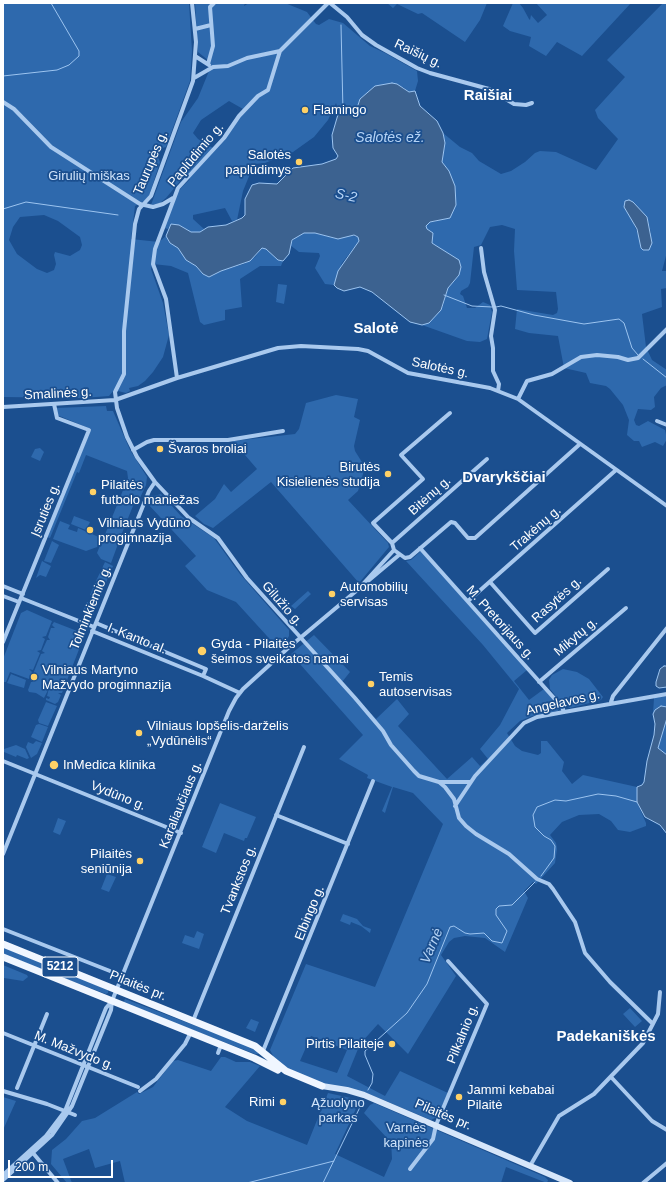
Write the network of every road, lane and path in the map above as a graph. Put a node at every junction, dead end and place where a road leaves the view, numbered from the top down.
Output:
1 (192, 3) edge
2 (214, 3) edge
3 (329, 3) edge
4 (211, 25) junction
5 (195, 29) junction
6 (280, 51) junction
7 (195, 56) junction
8 (208, 64) junction
9 (213, 67) junction
10 (194, 78) junction
11 (3, 102) edge
12 (532, 103) dead end
13 (174, 197) junction
14 (144, 205) junction
15 (481, 248) dead end
16 (667, 329) edge
17 (177, 378) junction
18 (498, 391) junction
19 (518, 399) junction
20 (115, 400) junction
21 (54, 404) junction
22 (3, 407) edge
23 (450, 413) dead end
24 (657, 421) dead end
25 (667, 425) edge
26 (283, 431) dead end
27 (580, 444) junction
28 (133, 450) junction
29 (487, 459) dead end
30 (616, 470) junction
31 (155, 482) junction
32 (667, 506) edge
33 (392, 543) junction
34 (420, 548) junction
35 (394, 550) junction
36 (399, 556) junction
37 (608, 569) dead end
38 (490, 582) junction
39 (363, 585) junction
40 (3, 586) edge
41 (3, 596) edge
42 (21, 598) junction
43 (468, 601) junction
44 (626, 608) dead end
45 (94, 627) junction
46 (667, 628) edge
47 (300, 638) junction
48 (3, 642) edge
49 (155, 648) junction
50 (171, 654) junction
51 (152, 655) junction
52 (168, 662) junction
53 (203, 676) junction
54 (539, 682) junction
55 (240, 693) junction
56 (667, 694) edge
57 (611, 702) junction
58 (564, 712) junction
59 (304, 747) dead end
60 (3, 761) edge
61 (36, 774) junction
62 (373, 781) dead end
63 (439, 782) junction
64 (471, 782) junction
65 (455, 806) junction
66 (276, 815) junction
67 (181, 833) junction
68 (348, 844) junction
69 (3, 854) edge
70 (3, 929) edge
71 (3, 944) edge
72 (3, 957) edge
73 (448, 961) dead end
74 (110, 971) dead end
75 (117, 990) junction
76 (660, 992) dead end
77 (112, 1001) junction
78 (47, 1014) dead end
79 (192, 1021) junction
80 (654, 1024) junction
81 (191, 1032) junction
82 (3, 1033) edge
83 (34, 1045) junction
84 (221, 1045) junction
85 (263, 1051) junction
86 (218, 1053) dead end
87 (249, 1056) junction
88 (86, 1066) junction
89 (611, 1077) junction
90 (322, 1086) junction
91 (17, 1088) dead end
92 (3, 1091) edge
93 (67, 1112) junction
94 (75, 1115) dead end
95 (436, 1125) junction
96 (667, 1130) edge
97 (33, 1153) junction
98 (667, 1163) edge
99 (530, 1166) junction
100 (410, 1169) dead end
101 (3, 1175) edge
102 (553, 1176) junction
103 (3, 1180) edge
104 (58, 1183) edge
105 (550, 1183) edge
106 (570, 1183) edge
107 (643, 1183) edge

1 - 5 street, Taurupės g.
2 - 4 street
3 - 6 street
3 - 12 street, Raišių g.
4 - 5 street
4 - 8 street
5 - 7 street, Taurupės g.
6 - 9 street
6 - 13 street, Paplūdimio g.
7 - 8 street
7 - 10 street, Taurupės g.
8 - 9 street
9 - 10 street
10 - 14 street, Taurupės g.
11 - 14 street
13 - 14 street
13 - 17 street, Paplūdimio g.
14 - 20 street, Taurupės g.
15 - 18 street
16 - 19 street
17 - 18 street, Salotės g.
17 - 20 street, Salotės g.
18 - 19 street, Salotės g.
19 - 27 street, Salotės g.
20 - 21 street, Smalinės g.
20 - 28 street, Gilužio g.
21 - 22 street, Smalinės g.
21 - 42 street, Įsruties g.
23 - 33 street
24 - 25 street
26 - 28 street
27 - 30 street, Salotės g.
27 - 34 street
28 - 31 street, Gilužio g.
29 - 33 street, Bitėnų g.
30 - 32 street, Salotės g.
30 - 38 street, Trakėnų g.
31 - 45 street, Tolminkiemio g.
31 - 47 street, Gilužio g.
33 - 35 street
34 - 36 street
34 - 43 street, M. Pretorijaus g.
35 - 36 street
35 - 39 street
36 - 39 street
37 - 38 street, Rasytės g.
38 - 43 street, Trakėnų g.
39 - 47 street
40 - 42 street, I. Kanto al.
41 - 42 street, I. Kanto al.
42 - 45 street, I. Kanto al.
42 - 48 street, Įsruties g.
43 - 54 street, M. Pretorijaus g.
44 - 54 street, Mikytų g.
45 - 49 street, I. Kanto al.
45 - 51 street, I. Kanto al.
45 - 61 street, Tolminkiemio g.
46 - 57 street
47 - 55 street, Karaliaučiaus g.
47 - 63 street, Gilužio g.
49 - 50 street, I. Kanto al.
49 - 51 street
50 - 52 street
50 - 53 street, I. Kanto al.
51 - 52 street, I. Kanto al.
52 - 53 street, I. Kanto al.
53 - 55 street, I. Kanto al.
54 - 58 street, M. Pretorijaus g.
55 - 67 street, Karaliaučiaus g.
56 - 57 street, Angelavos g.
57 - 58 street, Angelavos g.
58 - 64 street, Angelavos g.
59 - 66 street, Tvankstos g.
60 - 61 street, Vydūno g.
61 - 67 street, Vydūno g.
61 - 69 street, Tolminkiemio g.
62 - 68 street, Elbingo g.
63 - 64 street
63 - 65 street, Gilužio g.
64 - 65 street, Angelavos g.
65 - 80 street, Gilužio g.
66 - 68 street
66 - 79 street, Tvankstos g.
67 - 75 street, Karaliaučiaus g.
68 - 85 street, Elbingo g.
70 - 74 street
71 - 75 main road, Pilaitės pr. / 5212
72 - 77 main road, Pilaitės pr. / 5212
73 - 95 street, Pilkalnio g.
75 - 77 street, Karaliaučiaus g.
75 - 79 main road, Pilaitės pr. / 5212
76 - 80 street
77 - 81 main road, Pilaitės pr. / 5212
77 - 88 street, Karaliaučiaus g.
78 - 83 street
79 - 85 main road, Pilaitės pr. / 5212
80 - 89 street
81 - 84 main road, Pilaitės pr. / 5212
81 - 88 street, M. Mažvydo g.
82 - 83 street, M. Mažvydo g.
83 - 88 street, M. Mažvydo g.
83 - 91 street
84 - 86 street
84 - 87 main road, Pilaitės pr. / 5212
85 - 87 main road
85 - 90 main road, Pilaitės pr. / 5212
87 - 90 main road, Pilaitės pr. / 5212
88 - 93 street, Karaliaučiaus g.
89 - 96 street
89 - 99 street
90 - 95 main road, Pilaitės pr. / 5212
92 - 93 street
93 - 94 street
93 - 97 street, Karaliaučiaus g.
93 - 101 street, Karaliaučiaus g.
95 - 99 main road, Pilaitės pr. / 5212
95 - 100 street
97 - 103 street, Karaliaučiaus g.
97 - 104 street
98 - 107 street
99 - 102 main road, Pilaitės pr. / 5212
102 - 105 main road
102 - 106 main road, 5212

